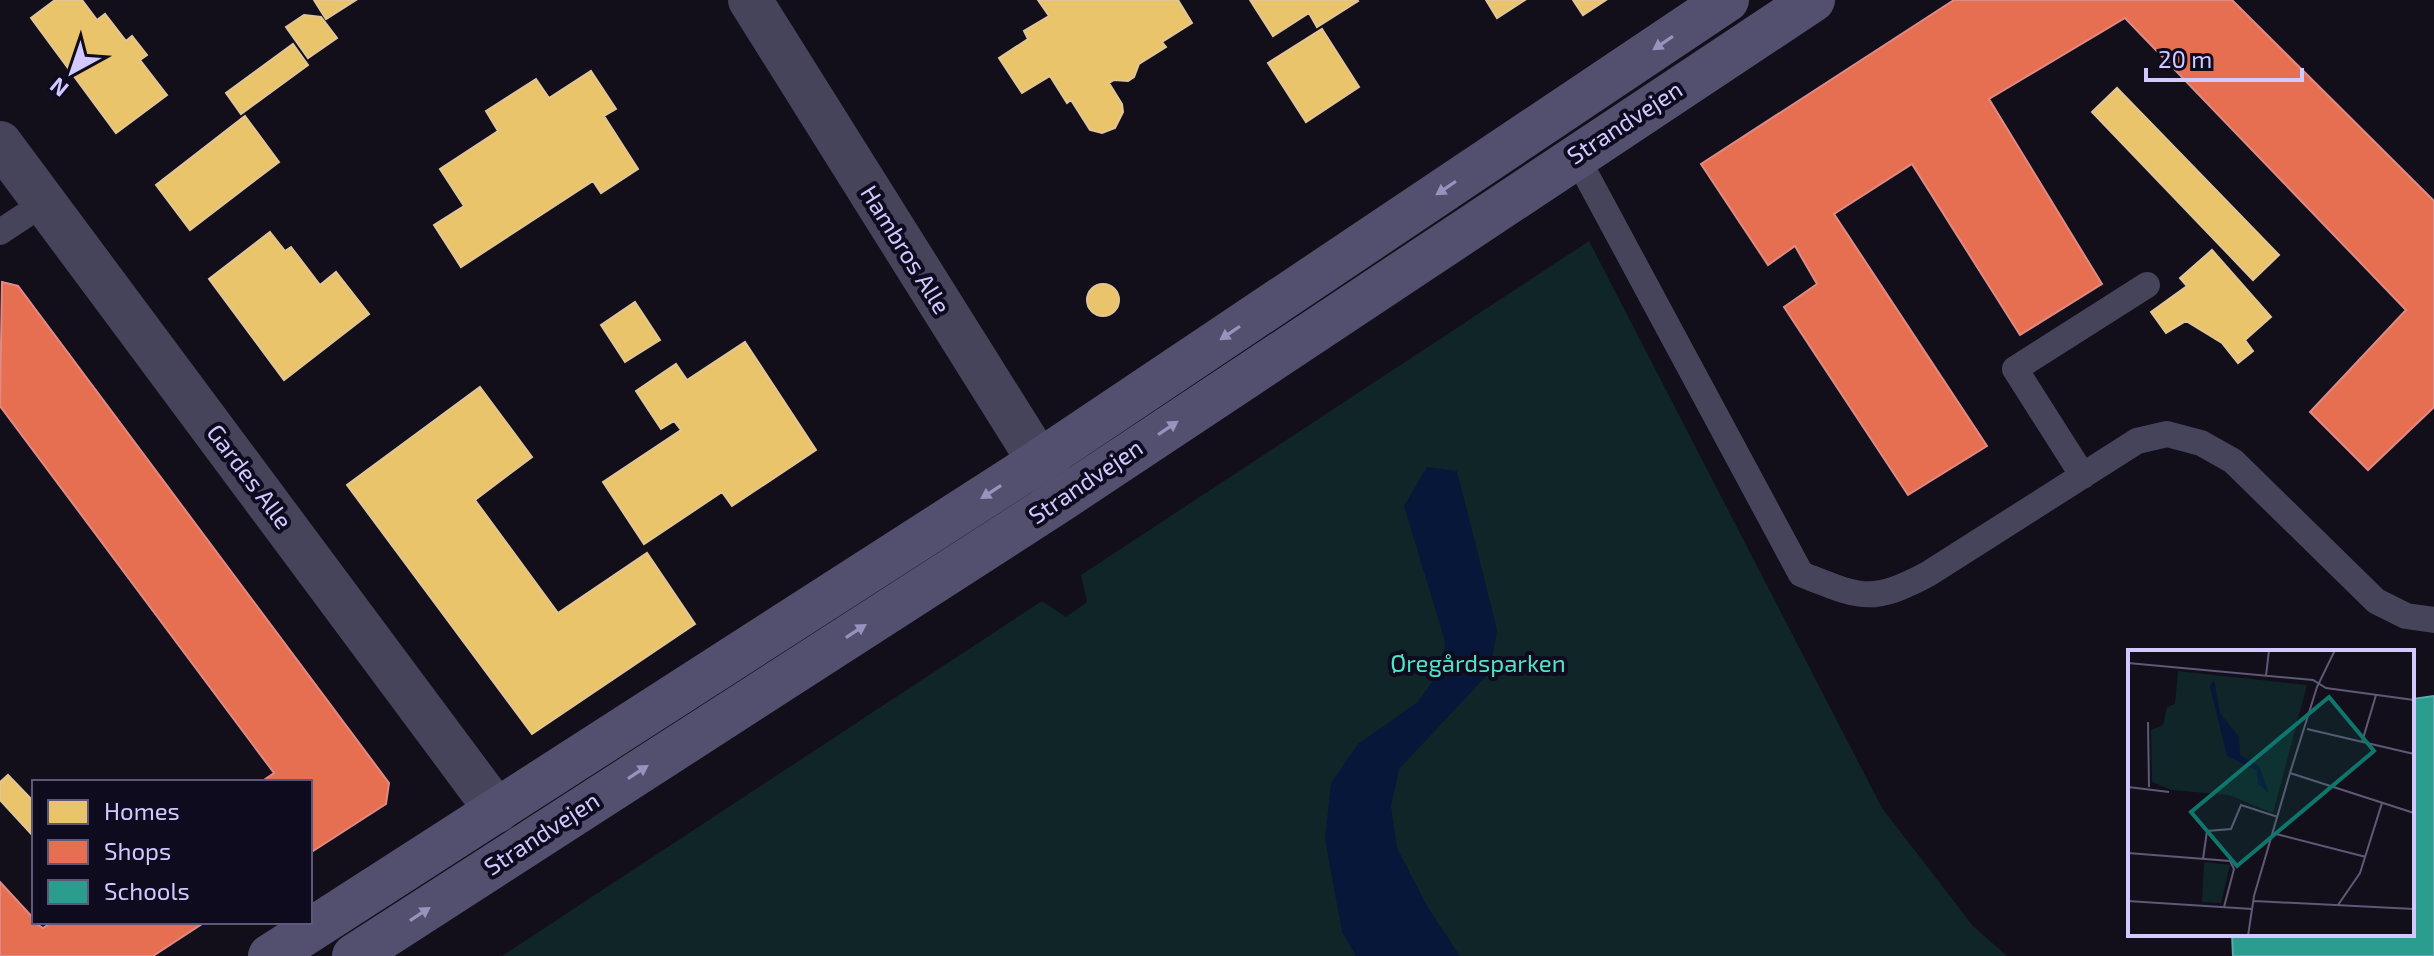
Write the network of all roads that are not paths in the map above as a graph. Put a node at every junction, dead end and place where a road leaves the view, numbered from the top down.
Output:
1 (750, 0) edge
2 (1727, 0) edge
3 (1813, 0) edge
4 (0, 143) edge
5 (1576, 156) junction
6 (44, 203) junction
7 (0, 232) edge
8 (2147, 285) dead end
9 (1038, 462) junction
10 (2083, 476) junction
11 (1063, 498) junction
12 (2434, 620) edge
13 (497, 811) junction
14 (270, 956) edge
15 (354, 956) edge

1 - 9 street, Hambros Alle
2 -> 9 main road, Strandvejen
3 - 5 main road, Strandvejen
4 - 6 street, Gardes Alle
5 - 10 lane
11 -> 5 main road, Strandvejen
6 - 7 lane
6 - 13 street, Gardes Alle
8 - 10 lane
9 - 11 street, Hambros Alle
9 -> 13 main road, Strandvejen
10 - 12 lane
15 -> 11 main road, Strandvejen
13 - 14 main road, Strandvejen

